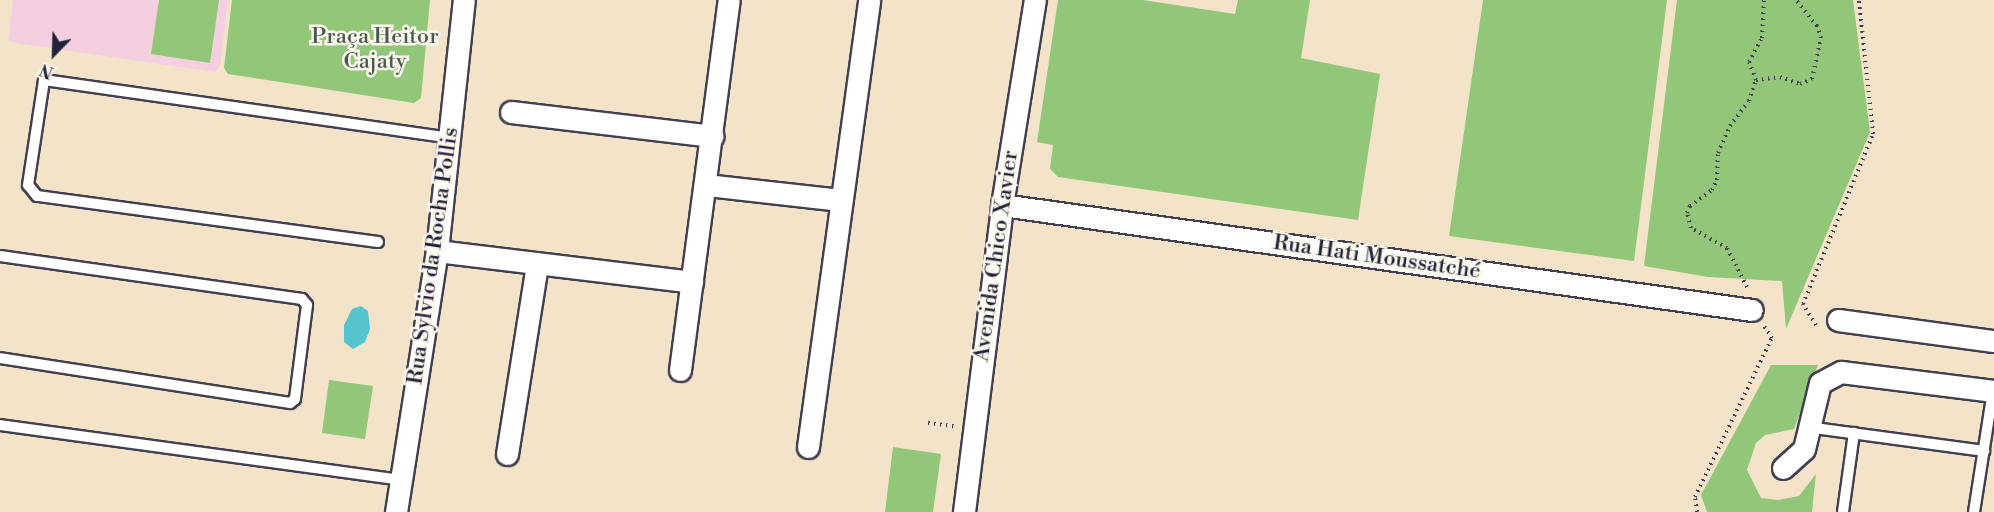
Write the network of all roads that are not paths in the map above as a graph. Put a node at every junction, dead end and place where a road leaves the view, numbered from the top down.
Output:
1 (464, 0) edge
2 (729, 0) edge
3 (869, 0) edge
4 (1035, 0) edge
5 (511, 112) dead end
6 (712, 136) junction
7 (449, 138) junction
8 (707, 185) junction
9 (841, 200) junction
10 (1002, 205) junction
11 (378, 242) dead end
12 (437, 251) junction
13 (0, 256) edge
14 (537, 264) junction
15 (692, 282) junction
16 (1752, 310) road end
17 (1838, 320) road end
18 (1994, 341) edge
19 (0, 358) edge
20 (680, 370) dead end
21 (1994, 391) edge
22 (0, 425) edge
23 (1807, 427) junction
24 (1854, 433) junction
25 (808, 447) dead end
26 (1984, 451) junction
27 (507, 454) dead end
28 (1783, 468) dead end
29 (401, 480) junction
30 (396, 512) edge
31 (964, 512) edge
32 (1843, 512) edge
33 (1974, 512) edge

1 - 7 street, Rua Sylvio da Rocha Pollis
2 - 6 street
3 - 9 street
4 - 10 street, Avenida Chico Xavier
5 - 6 street
6 - 8 street
7 - 11 lane
7 - 12 street, Rua Sylvio da Rocha Pollis
8 - 9 street
8 - 15 street
9 - 25 street
10 - 16 street, Rua Hati Moussatché
10 - 31 street, Avenida Chico Xavier
12 - 14 street
12 - 29 street, Rua Sylvio da Rocha Pollis
13 - 19 lane
14 - 15 street
14 - 27 street
15 - 20 street
17 - 18 street
21 - 23 street
21 - 26 lane
22 - 29 lane
23 - 24 lane
23 - 28 street
24 - 26 lane
24 - 32 lane
26 - 33 lane
29 - 30 street, Rua Sylvio da Rocha Pollis

